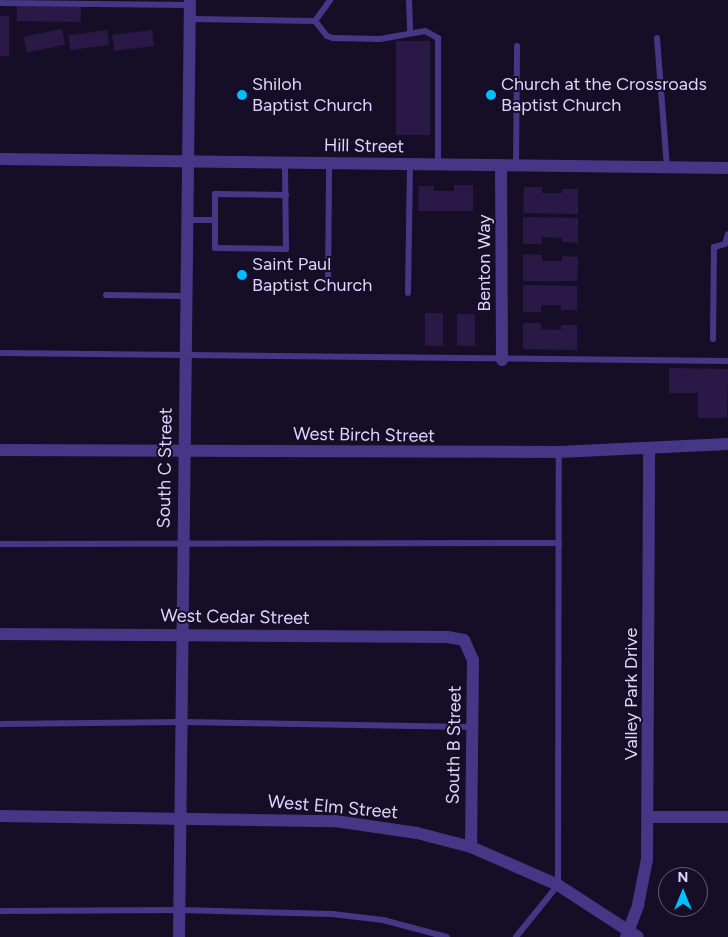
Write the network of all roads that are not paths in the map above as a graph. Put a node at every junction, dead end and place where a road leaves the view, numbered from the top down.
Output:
1 (330, 0) edge
2 (409, 0) edge
3 (0, 3) edge
4 (190, 3) edge
5 (190, 19) junction
6 (315, 21) junction
7 (410, 33) junction
8 (657, 38) dead end
9 (517, 46) dead end
10 (0, 159) edge
11 (188, 161) junction
12 (285, 163) junction
13 (329, 163) junction
14 (410, 164) junction
15 (438, 165) junction
16 (501, 166) junction
17 (516, 166) junction
18 (666, 167) junction
19 (728, 168) edge
20 (286, 195) junction
21 (188, 220) junction
22 (215, 220) junction
23 (728, 234) edge
24 (328, 289) dead end
25 (408, 293) dead end
26 (106, 296) dead end
27 (186, 296) junction
28 (713, 339) dead end
29 (0, 353) edge
30 (184, 354) junction
31 (502, 360) junction
32 (728, 361) edge
33 (728, 444) edge
34 (649, 448) junction
35 (0, 450) edge
36 (183, 450) junction
37 (559, 452) junction
38 (182, 543) junction
39 (559, 543) junction
40 (0, 544) edge
41 (182, 633) junction
42 (0, 634) edge
43 (468, 644) joint
44 (182, 722) junction
45 (0, 724) edge
46 (472, 726) junction
47 (0, 816) edge
48 (180, 816) junction
49 (648, 817) junction
50 (728, 817) edge
51 (471, 846) junction
52 (558, 885) junction
53 (179, 910) junction
54 (0, 911) edge
55 (631, 935) edge
56 (179, 937) edge
57 (447, 937) edge
58 (516, 937) edge

1 - 6 lane
2 - 7 lane
3 - 4 lane
4 - 5 street, South C Street
5 - 6 lane
5 - 11 street, South C Street
6 - 7 lane
7 - 15 lane
8 - 18 lane
9 - 17 lane
10 - 11 street, Hill Street
11 - 12 street, Hill Street
11 - 21 street, South C Street
12 - 13 street, Hill Street
12 - 20 lane
13 - 14 street, Hill Street
13 - 24 lane
14 - 15 street, Hill Street
14 - 25 lane
15 - 16 street, Hill Street
16 - 17 street, Hill Street
16 - 31 street, Benton Way
17 - 18 street, Hill Street
18 - 19 street, Hill Street
20 - 22 lane
20 - 22 lane
21 - 22 lane
21 - 27 street, South C Street
23 - 28 lane
26 - 27 lane
27 - 30 street, South C Street
29 - 30 lane
30 - 31 lane
30 - 36 street, South C Street
31 - 32 lane
33 - 34 street, West Birch Street
34 - 37 street, West Birch Street
34 - 49 street, Valley Park Drive
35 - 36 street, West Birch Street
36 - 37 street, West Birch Street
36 - 38 street, South C Street
37 - 39 lane
38 - 39 lane
38 - 40 lane
38 - 41 street, South C Street
39 - 52 lane
41 - 42 street, West Cedar Street
41 - 43 street, West Cedar Street
41 - 44 street, South C Street
43 - 46 street, South B Street
44 - 45 lane
44 - 46 lane
44 - 48 street, South C Street
46 - 51 street, South B Street
47 - 48 street, West Elm Street
48 - 51 street, West Elm Street
48 - 53 street, South C Street
49 - 50 street
49 - 55 street, Valley Park Drive
51 - 52 street, West Elm Street
52 - 55 street, West Elm Street
52 - 58 lane
53 - 54 lane
53 - 56 street, South C Street
53 - 57 lane

